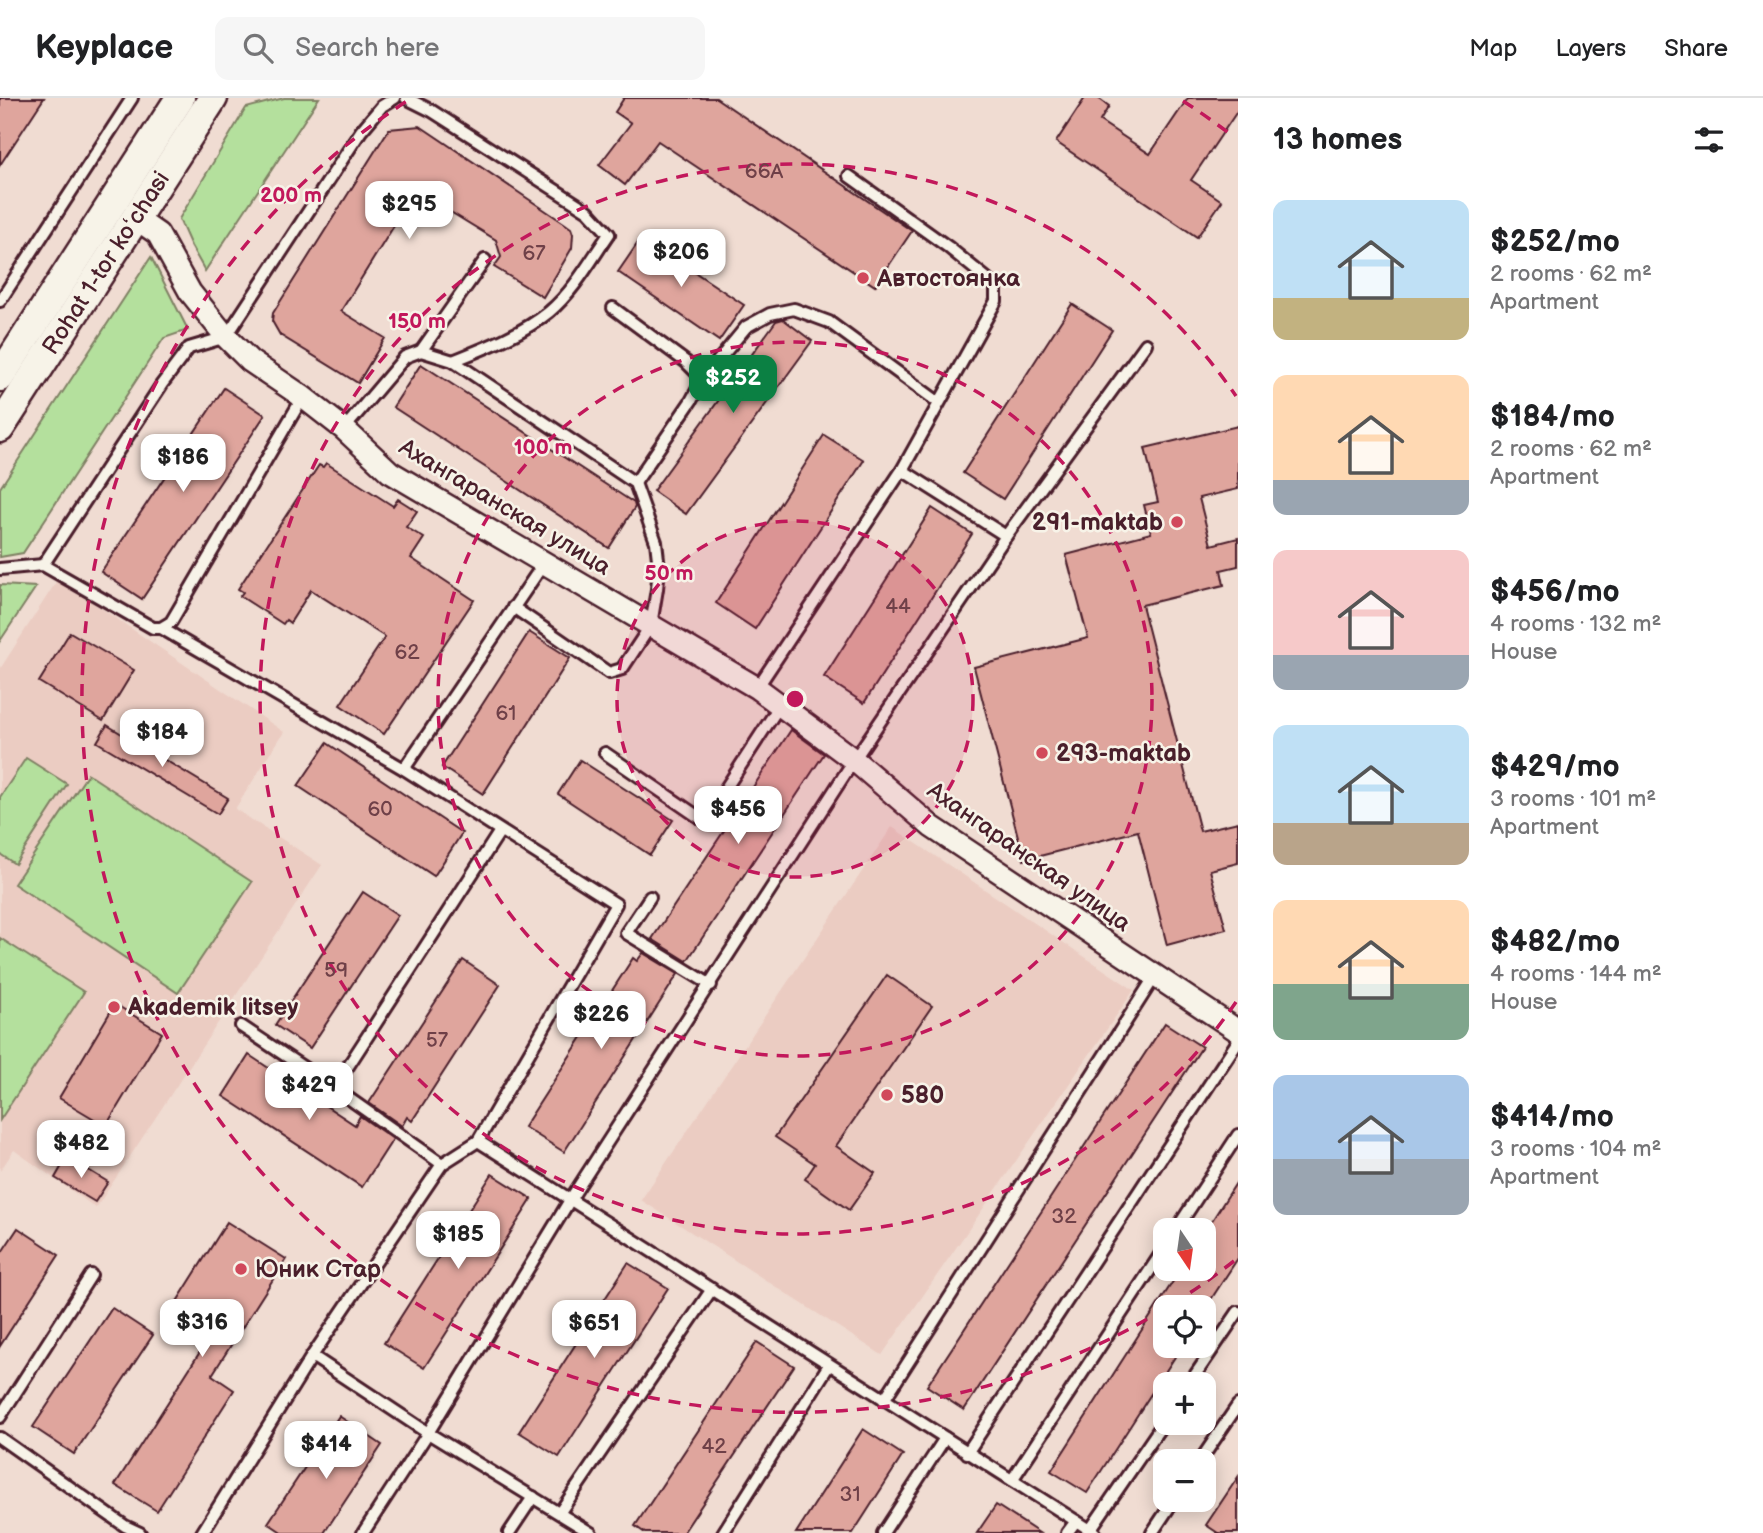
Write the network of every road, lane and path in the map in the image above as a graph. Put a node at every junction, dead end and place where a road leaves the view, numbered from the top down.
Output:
1 (132, 98) edge
2 (180, 98) edge
3 (212, 98) edge
4 (218, 98) edge
5 (395, 98) edge
6 (406, 98) edge
7 (849, 176) dead end
8 (124, 211) junction
9 (485, 260) dead end
10 (0, 301) edge
11 (613, 308) dead end
12 (226, 337) junction
13 (1146, 344) dead end
14 (421, 351) junction
15 (453, 361) junction
16 (0, 377) edge
17 (703, 379) junction
18 (303, 397) junction
19 (938, 402) junction
20 (0, 428) edge
21 (344, 429) junction
22 (901, 470) junction
23 (635, 483) junction
24 (1006, 536) junction
25 (544, 563) junction
26 (44, 565) junction
27 (0, 569) edge
28 (513, 607) junction
29 (651, 625) junction
30 (161, 628) junction
31 (757, 688) junction
32 (780, 705) junction
33 (605, 753) dead end
34 (854, 760) junction
35 (404, 769) junction
36 (500, 831) junction
37 (650, 897) dead end
38 (607, 922) junction
39 (626, 933) junction
40 (1155, 976) junction
41 (711, 985) junction
42 (241, 1026) dead end
43 (1238, 1031) edge
44 (1238, 1041) edge
45 (334, 1088) junction
46 (1238, 1135) edge
47 (478, 1141) junction
48 (442, 1164) junction
49 (570, 1200) junction
50 (1184, 1218) edge
51 (1153, 1266) edge
52 (91, 1275) dead end
53 (712, 1289) junction
54 (1238, 1312) edge
55 (312, 1356) junction
56 (829, 1365) junction
57 (1197, 1372) edge
58 (884, 1400) junction
59 (1238, 1405) edge
60 (0, 1417) edge
61 (428, 1433) junction
62 (1156, 1435) edge
63 (0, 1438) edge
64 (945, 1438) junction
65 (1208, 1449) edge
66 (967, 1452) junction
67 (1012, 1480) junction
68 (533, 1497) junction
69 (560, 1512) junction
70 (1166, 1512) edge
71 (1076, 1521) junction
72 (1093, 1531) edge
73 (140, 1533) edge
74 (202, 1533) edge
75 (363, 1533) edge
76 (509, 1533) edge
77 (591, 1533) edge
78 (723, 1533) edge
79 (883, 1533) edge
80 (1067, 1533) edge
81 (1152, 1533) edge

1 - 10 lane
2 - 8 street, Rohat 1-tor koʻchasi
3 - 4 street
3 - 8 street, Rohat 1-tor koʻchasi
5 - 12 lane
6 - 15 lane
7 - 19 lane
8 - 12 street, Ахангаранская улица
8 - 16 street, Rohat 1-tor koʻchasi
8 - 20 street, Rohat 1-tor koʻchasi
9 - 14 lane
11 - 17 lane
12 - 18 street, Ахангаранская улица
12 - 26 lane
13 - 24 lane
14 - 15 lane
14 - 21 lane
15 - 23 lane
17 - 19 lane
17 - 23 lane
18 - 21 street, Ахангаранская улица
18 - 30 lane
19 - 22 lane
21 - 25 street, Ахангаранская улица
22 - 24 lane
22 - 31 lane
23 - 29 lane
24 - 34 lane
25 - 28 lane
25 - 29 street, Ахангаранская улица
26 - 27 lane
26 - 30 lane
28 - 29 lane
28 - 35 lane
29 - 31 street, Ахангаранская улица
30 - 35 lane
31 - 32 street, Ахангаранская улица
32 - 33 lane
32 - 34 street, Ахангаранская улица
34 - 40 street, Ахангаранская улица
34 - 41 lane
35 - 36 lane
36 - 38 lane
36 - 45 lane
37 - 39 lane
38 - 39 lane
38 - 47 lane
39 - 41 lane
40 - 43 street, Ахангаранская улица
40 - 58 lane
41 - 49 lane
42 - 45 lane
44 - 66 lane
45 - 48 lane
46 - 50 lane
47 - 48 lane
47 - 49 lane
48 - 55 lane
49 - 53 lane
49 - 61 lane
51 - 67 lane
52 - 60 lane
53 - 56 lane
53 - 69 lane
54 - 57 lane
55 - 61 lane
55 - 74 lane
56 - 58 lane
56 - 78 lane
58 - 64 lane
59 - 65 lane
61 - 68 lane
61 - 75 lane
62 - 72 lane
63 - 73 lane
64 - 66 lane
64 - 79 lane
66 - 67 lane
67 - 71 lane
68 - 69 lane
68 - 76 lane
69 - 77 lane
70 - 81 lane
71 - 72 lane
71 - 80 lane

